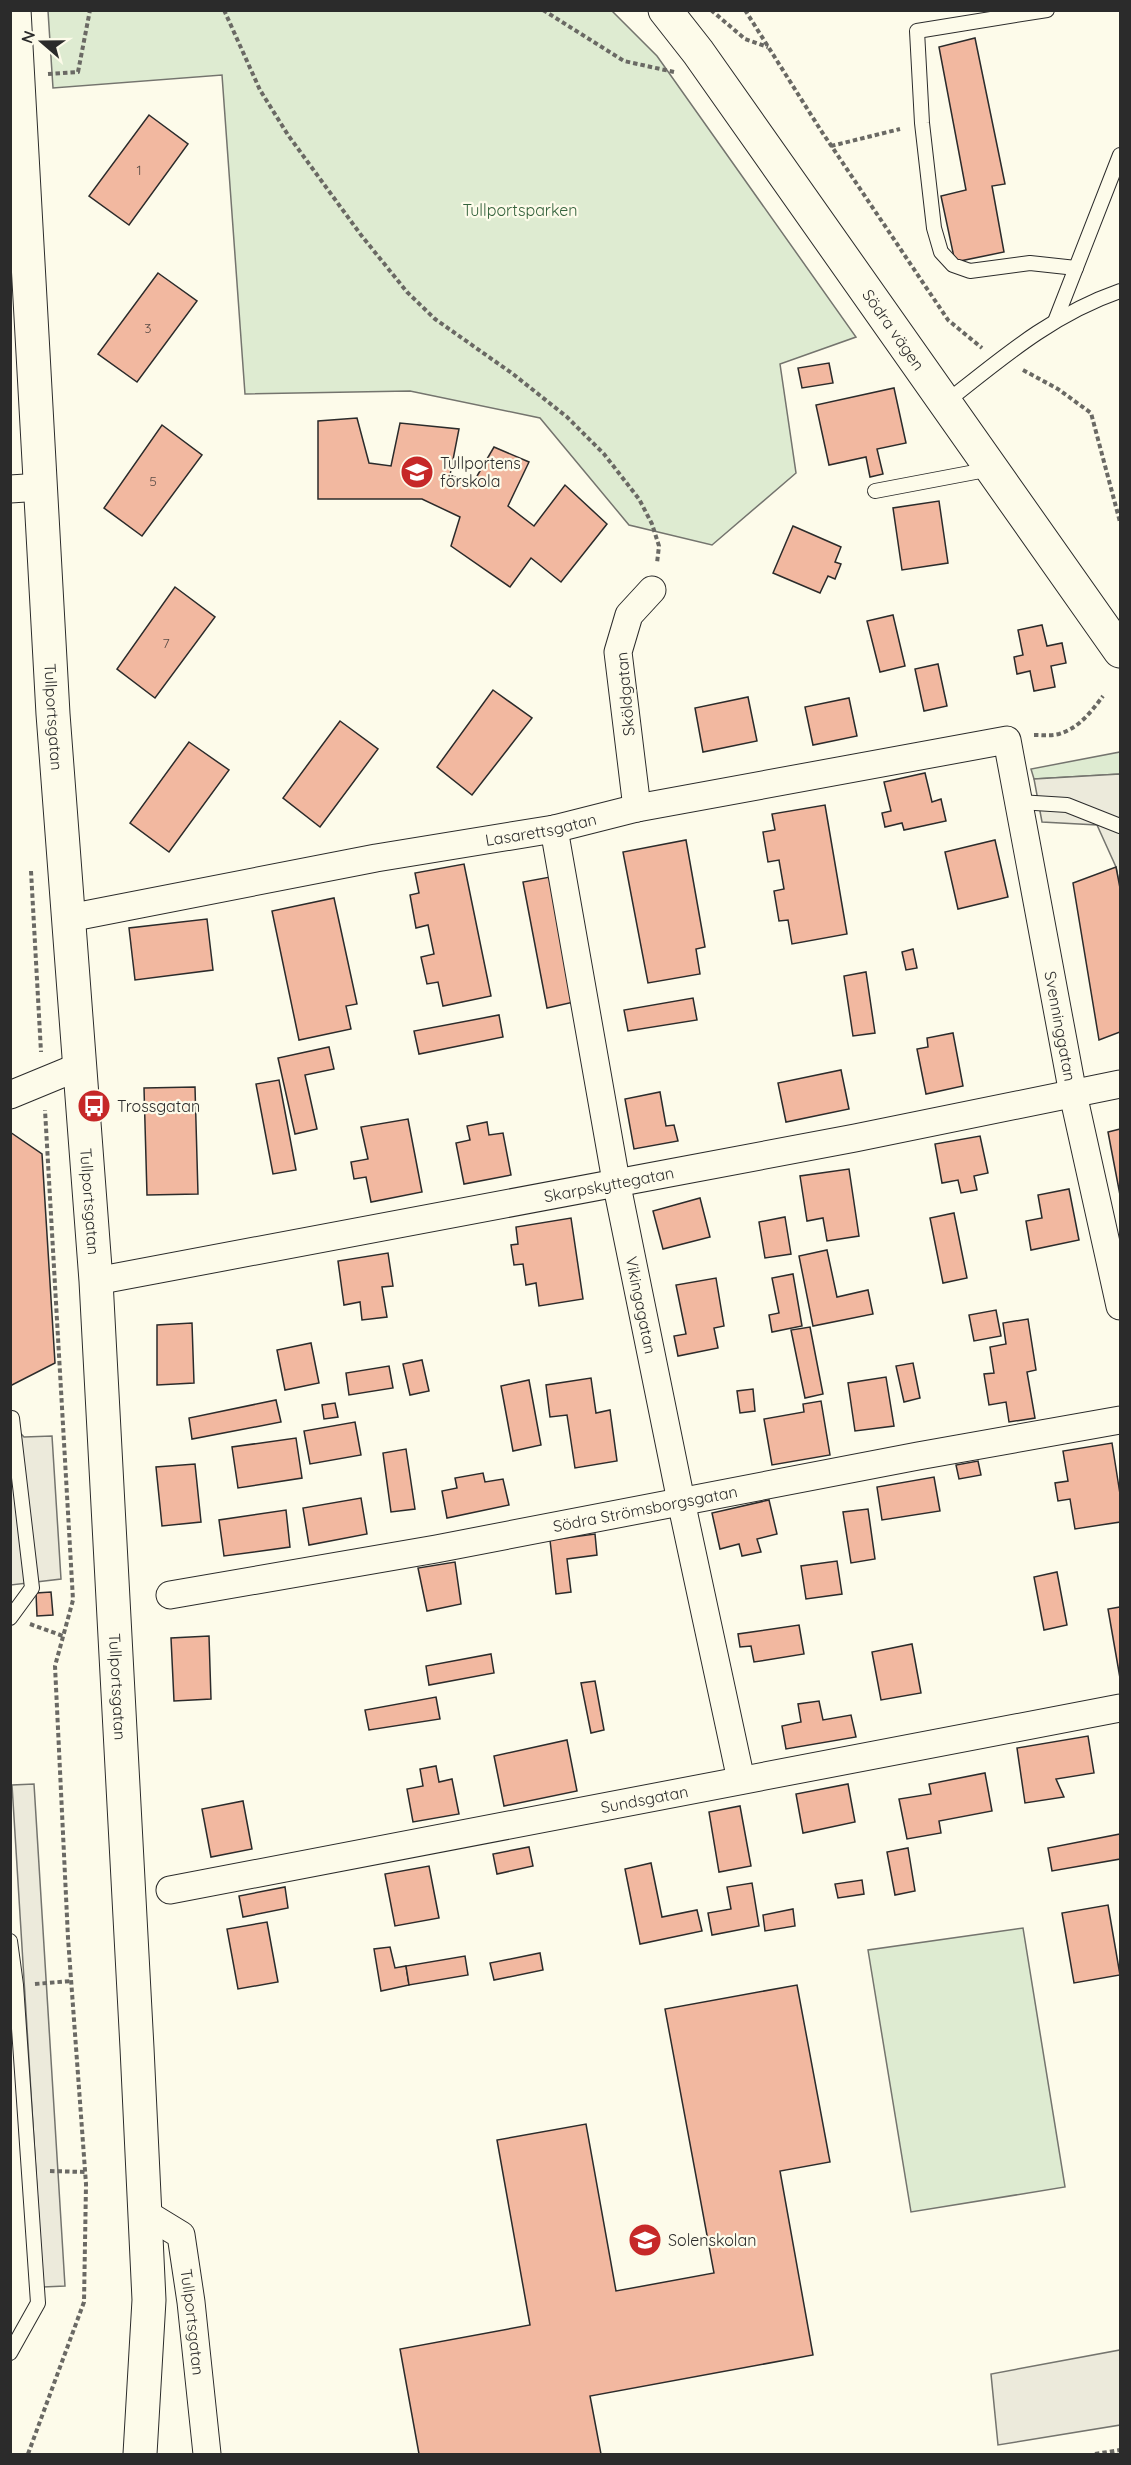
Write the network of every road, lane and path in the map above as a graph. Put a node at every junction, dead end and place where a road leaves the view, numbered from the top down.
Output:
1 (14, 10) edge
2 (90, 10) edge
3 (224, 10) edge
4 (543, 10) edge
5 (665, 10) edge
6 (711, 10) edge
7 (1047, 10) edge
8 (768, 47) dead end
9 (683, 74) dead end
10 (15, 75) edge
11 (922, 123) junction
12 (831, 146) dead end
13 (1120, 156) edge
14 (1076, 268) junction
15 (1120, 291) edge
16 (1056, 319) junction
17 (945, 403) junction
18 (991, 469) junction
19 (26, 488) edge
20 (875, 491) dead end
21 (652, 590) joint
22 (1120, 651) edge
23 (1103, 696) dead end
24 (1007, 743) junction
25 (1019, 802) junction
26 (637, 808) junction
27 (1120, 826) edge
28 (554, 829) junction
29 (69, 918) junction
30 (78, 1067) junction
31 (1120, 1084) edge
32 (1073, 1094) junction
33 (10, 1095) edge
34 (616, 1181) junction
35 (1112, 1226) edge
36 (96, 1281) junction
37 (56, 1300) dead end
38 (1120, 1306) edge
39 (10, 1418) edge
40 (1120, 1420) edge
41 (14, 1468) edge
42 (681, 1501) junction
43 (170, 1595) dead end
44 (12, 1618) edge
45 (63, 1636) junction
46 (1120, 1708) edge
47 (741, 1780) junction
48 (170, 1890) dead end
49 (10, 1941) edge
50 (71, 1981) junction
51 (16, 1985) junction
52 (29, 2171) junction
53 (86, 2172) junction
54 (145, 2213) junction
55 (10, 2353) edge
56 (1120, 2450) edge
57 (28, 2454) edge
58 (140, 2454) edge
59 (207, 2454) edge
60 (1095, 2454) edge

1 - 10 main road, Tullportsgatan
2 - 10 path
3 - 21 path
4 - 9 path
5 - 17 main road, Södra vägen
6 - 8 path
7 - 11 lane
10 - 19 main road, Tullportsgatan
11 - 12 path
11 - 14 lane
13 - 14 lane
14 - 16 lane
15 - 16 lane
16 - 17 lane
17 - 18 main road, Södra vägen
18 - 20 lane
18 - 22 main road, Södra vägen
19 - 29 main road, Tullportsgatan
21 - 26 street, Sköldgatan
23 - 24 path
24 - 25 street, Svenninggatan
24 - 26 street, Lasarettsgatan
25 - 27 lane
25 - 32 street, Svenninggatan
26 - 28 street, Lasarettsgatan
28 - 29 street, Lasarettsgatan
28 - 34 street, Vikingagatan
29 - 30 main road, Tullportsgatan
30 - 33 street
30 - 36 main road, Tullportsgatan
31 - 32 street, Skarpskyttegatan
32 - 34 street, Skarpskyttegatan
32 - 35 street, Svenninggatan
34 - 36 street, Skarpskyttegatan
34 - 42 street, Vikingagatan
35 - 38 street, Svenninggatan
36 - 54 main road, Tullportsgatan
37 - 45 path
39 - 41 lane
40 - 42 street, Södra Strömsborgsgatan
41 - 44 lane
42 - 43 street, Södra Strömsborgsgatan
42 - 47 street, Vikingagatan
44 - 45 path
45 - 50 path
46 - 47 street, Sundsgatan
47 - 48 street, Sundsgatan
49 - 51 lane
50 - 51 path
50 - 53 path
51 - 52 lane
52 - 53 path
52 - 55 lane
53 - 57 path
54 - 58 main road, Tullportsgatan
54 - 59 street, Tullportsgatan
56 - 60 path

